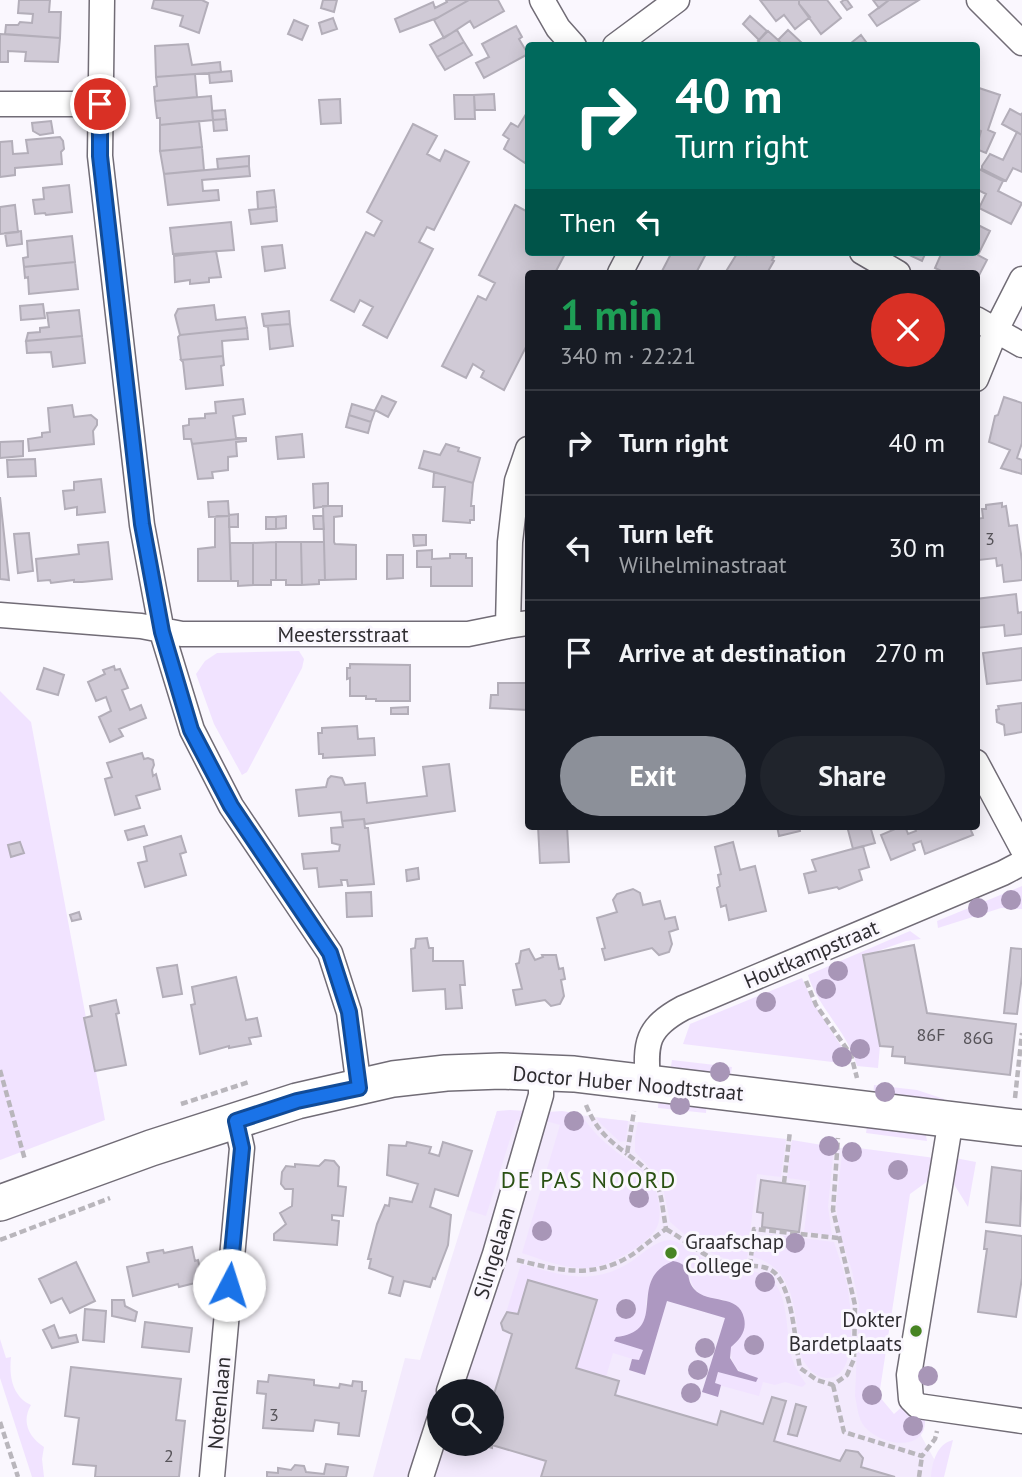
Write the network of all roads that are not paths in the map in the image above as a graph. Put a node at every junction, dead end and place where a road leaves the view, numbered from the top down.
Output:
1 (102, 0) edge
2 (542, 0) edge
3 (677, 0) edge
4 (979, 0) edge
5 (570, 42) edge
6 (620, 42) edge
7 (1022, 43) edge
8 (0, 104) edge
9 (100, 104) junction
10 (869, 256) edge
11 (893, 270) edge
12 (1022, 279) edge
13 (986, 324) edge
14 (1022, 345) edge
15 (980, 357) edge
16 (525, 458) edge
17 (0, 615) edge
18 (518, 625) edge
19 (162, 632) junction
20 (980, 769) edge
21 (1022, 848) edge
22 (1022, 863) edge
23 (541, 1072) junction
24 (359, 1088) junction
25 (641, 1094) junction
26 (1018, 1116) edge
27 (951, 1119) junction
28 (236, 1121) junction
29 (0, 1203) edge
30 (453, 1379) edge
31 (1022, 1421) edge
32 (428, 1456) edge
33 (212, 1477) edge
34 (421, 1477) edge

1 - 9 street
2 - 5 street
3 - 6 street
4 - 7 street
8 - 9 street
9 - 19 street
10 - 11 street
12 - 13 street
13 - 14 street
13 - 15 street
16 - 18 street, Meestersstraat
17 - 19 street, Meestersstraat
18 - 19 street, Meestersstraat
19 - 24 street
20 - 21 street
22 - 25 street, Houtkampstraat
23 - 24 main road, Doctor Huber Noodtstraat
23 - 25 main road, Doctor Huber Noodtstraat
23 - 30 street, Slingelaan
24 - 28 main road, Doctor Huber Noodtstraat
25 - 27 main road, Doctor Huber Noodtstraat
26 - 27 main road, Doctor Huber Noodtstraat
27 - 31 street
28 - 29 main road, Doctor Huber Noodtstraat
28 - 33 street, Notenlaan
32 - 34 street

